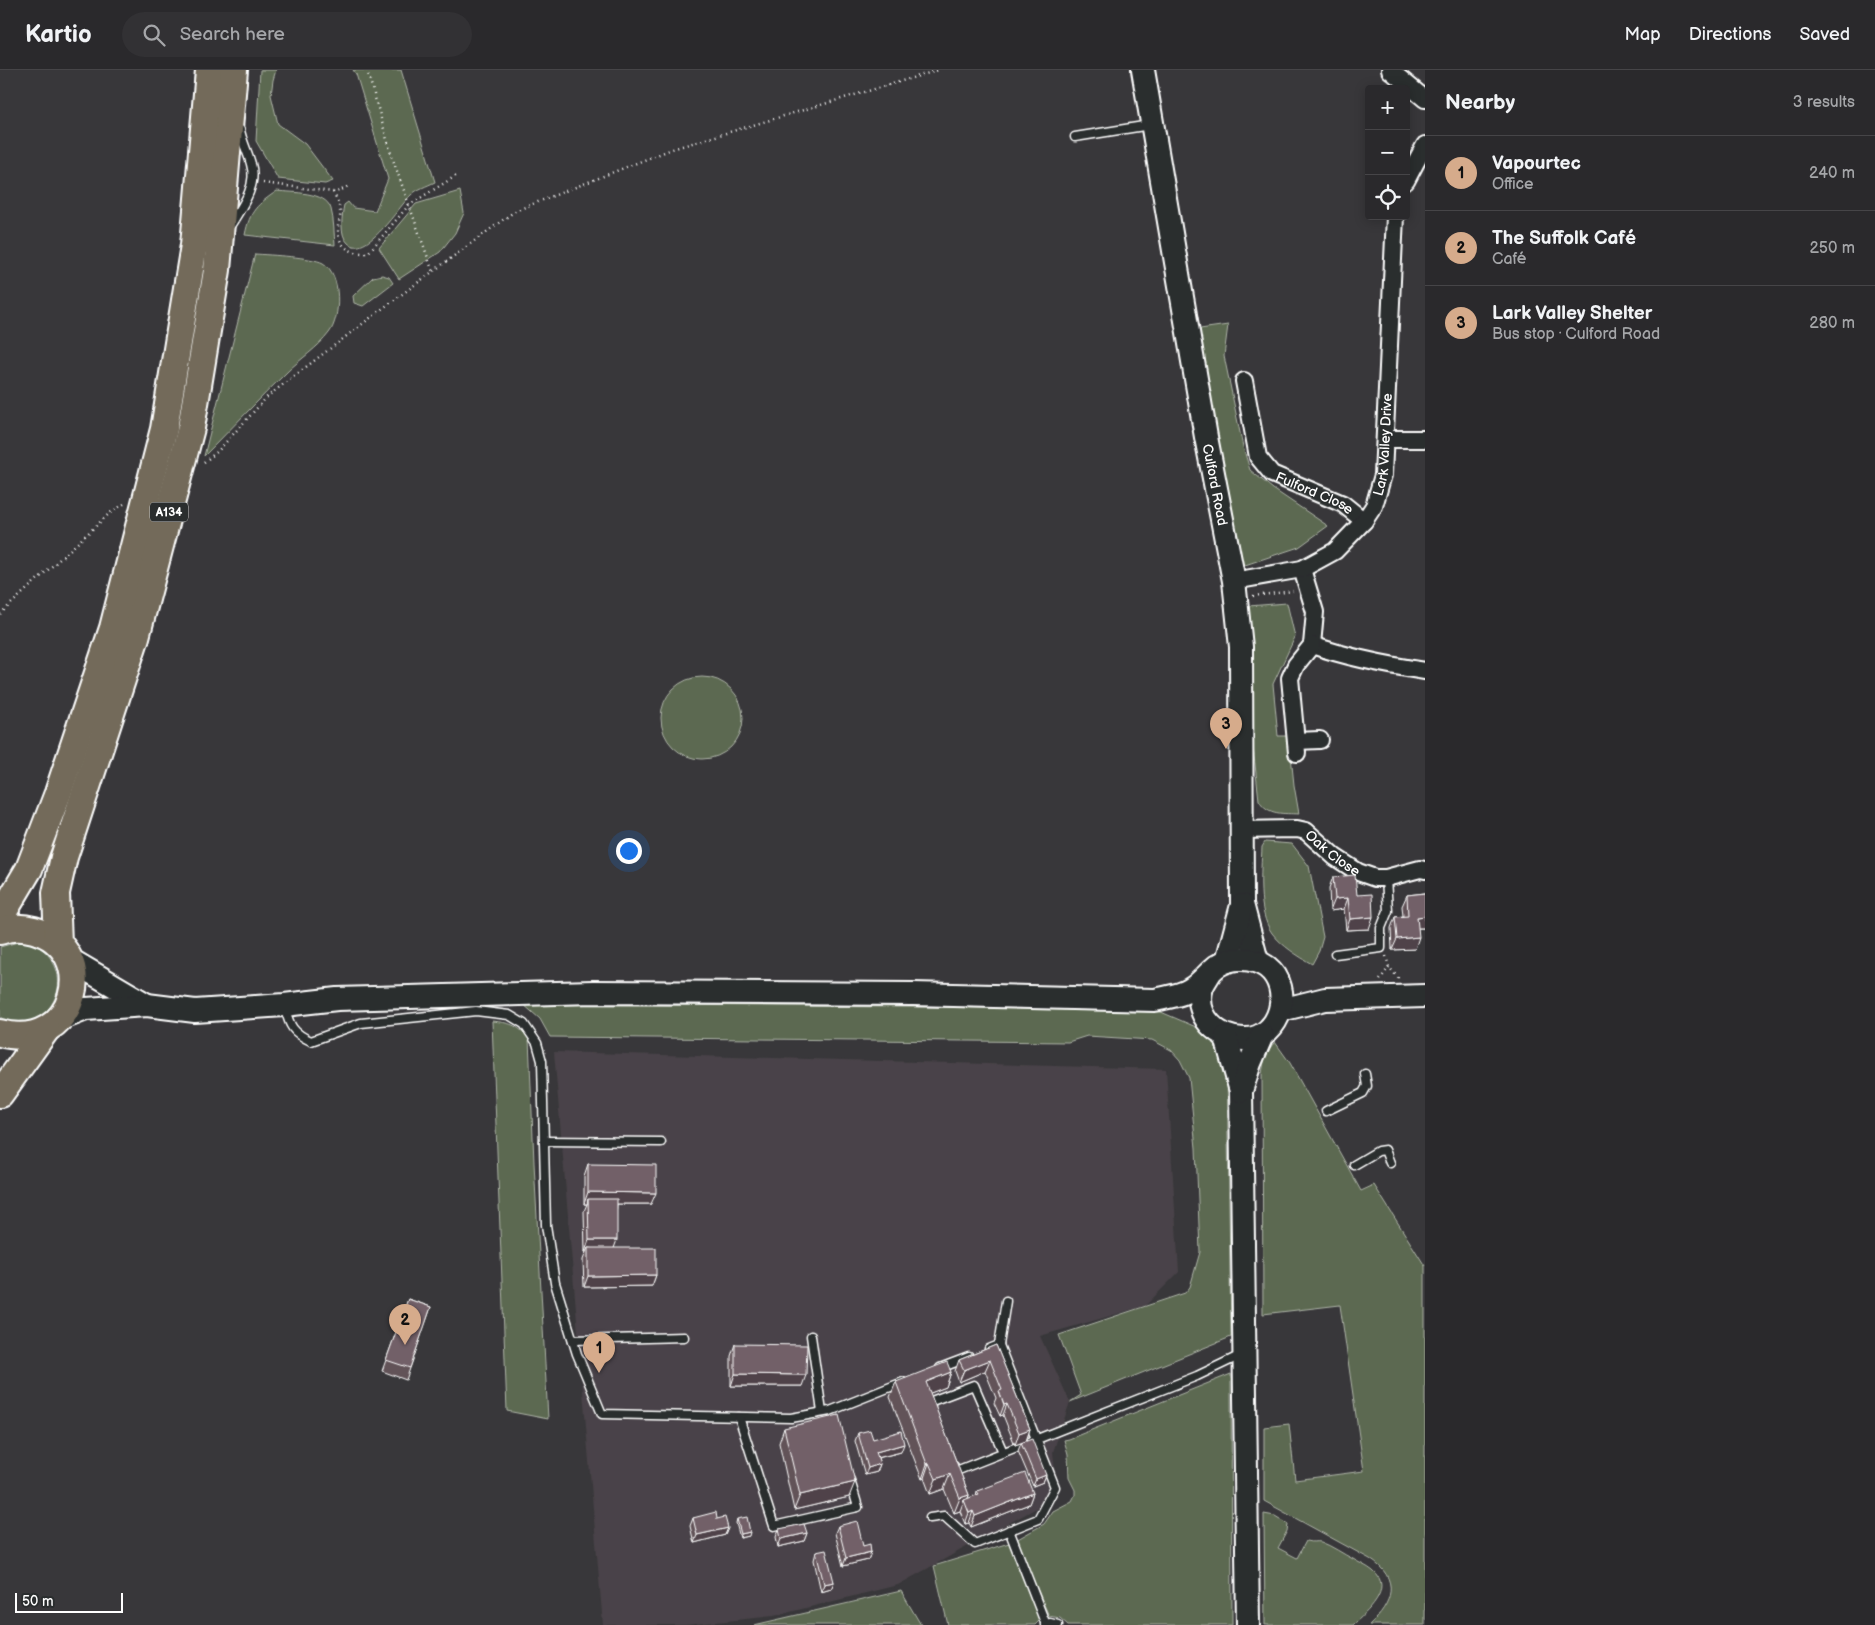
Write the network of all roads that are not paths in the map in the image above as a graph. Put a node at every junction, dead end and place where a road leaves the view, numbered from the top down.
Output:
1 (209, 70) edge
2 (1144, 70) edge
3 (1390, 70) edge
4 (233, 80) edge
5 (1425, 99) edge
6 (1152, 124) junction
7 (1075, 137) dead end
8 (1425, 145) edge
9 (1409, 175) edge
10 (1395, 220) edge
11 (220, 243) junction
12 (1244, 381) dead end
13 (1386, 439) junction
14 (1425, 439) edge
15 (1364, 521) junction
16 (1302, 570) junction
17 (1234, 581) junction
18 (1312, 645) junction
19 (1425, 671) edge
20 (1320, 740) dead end
21 (1241, 830) junction
22 (1425, 870) edge
23 (1386, 878) junction
24 (1242, 904) junction
25 (0, 918) edge
26 (0, 931) edge
27 (63, 951) junction
28 (1335, 954) dead end
29 (1257, 961) junction
30 (1218, 967) junction
31 (1276, 978) junction
32 (1425, 996) edge
33 (1325, 999) junction
34 (1155, 1000) junction
35 (284, 1005) junction
36 (147, 1006) junction
37 (1281, 1010) junction
38 (1205, 1017) junction
39 (52, 1025) junction
40 (0, 1032) edge
41 (1262, 1035) junction
42 (1226, 1037) junction
43 (1365, 1074) dead end
44 (1241, 1091) junction
45 (0, 1094) edge
46 (1326, 1111) dead end
47 (544, 1141) junction
48 (661, 1142) dead end
49 (1390, 1163) dead end
50 (1354, 1165) dead end
51 (1006, 1301) dead end
52 (811, 1336) dead end
53 (684, 1337) dead end
54 (573, 1340) junction
55 (999, 1346) junction
56 (982, 1352) edge
57 (1246, 1353) junction
58 (974, 1355) edge
59 (942, 1368) junction
60 (933, 1371) edge
61 (945, 1376) edge
62 (914, 1378) edge
63 (948, 1385) edge
64 (951, 1394) junction
65 (830, 1411) junction
66 (932, 1411) edge
67 (822, 1412) junction
68 (739, 1417) junction
69 (833, 1420) edge
70 (1036, 1440) junction
71 (1003, 1452) junction
72 (953, 1462) edge
73 (848, 1472) edge
74 (930, 1518) dead end
75 (1008, 1530) junction
76 (1045, 1625) edge
77 (1058, 1625) edge
78 (1248, 1625) edge

1 - 25 highway, A134
2 - 6 main road, Culford Road
3 - 5 street
4 - 11 highway, A134
4 - 11 lane
6 - 7 lane
6 - 17 main road, Culford Road
8 - 9 street
10 - 13 street, Lark Valley Drive
11 - 27 highway, A134
12 - 15 street, Fulford Close
13 - 14 street
13 - 15 street, Lark Valley Drive
15 - 16 street, Lark Valley Drive
16 - 17 street, Lark Valley Drive
16 - 18 street
17 - 21 main road, Culford Road
18 - 19 street
18 - 20 street
21 - 23 street, Oak Close
21 - 24 main road, Culford Road
22 - 23 street, Oak Close
23 - 28 lane
24 - 29 main road, Culford Road
24 - 30 main road, Culford Road
26 - 27 highway
27 - 36 main road
27 - 39 highway
29 - 30 main road
29 - 31 main road
30 - 34 main road
30 - 38 main road
31 - 33 main road
31 - 37 main road
32 - 33 main road
33 - 37 main road
34 - 35 main road
34 - 38 main road
35 - 36 main road
35 - 47 lane
36 - 39 main road
37 - 41 main road
38 - 42 main road
39 - 40 highway
39 - 45 highway
41 - 42 main road
41 - 44 main road
42 - 44 main road
43 - 46 lane
44 - 57 main road
47 - 48 lane
47 - 54 lane
49 - 50 lane
51 - 55 lane
52 - 67 lane
53 - 54 lane
54 - 68 lane
55 - 56 lane
55 - 70 lane
57 - 70 lane
57 - 78 main road
58 - 59 lane
59 - 60 lane
59 - 61 lane
62 - 65 lane
63 - 64 lane
64 - 66 lane
64 - 71 lane
65 - 67 lane
65 - 69 lane
67 - 68 lane
68 - 73 lane
70 - 71 lane
70 - 75 lane
71 - 72 lane
74 - 75 lane
75 - 76 lane
76 - 77 lane

